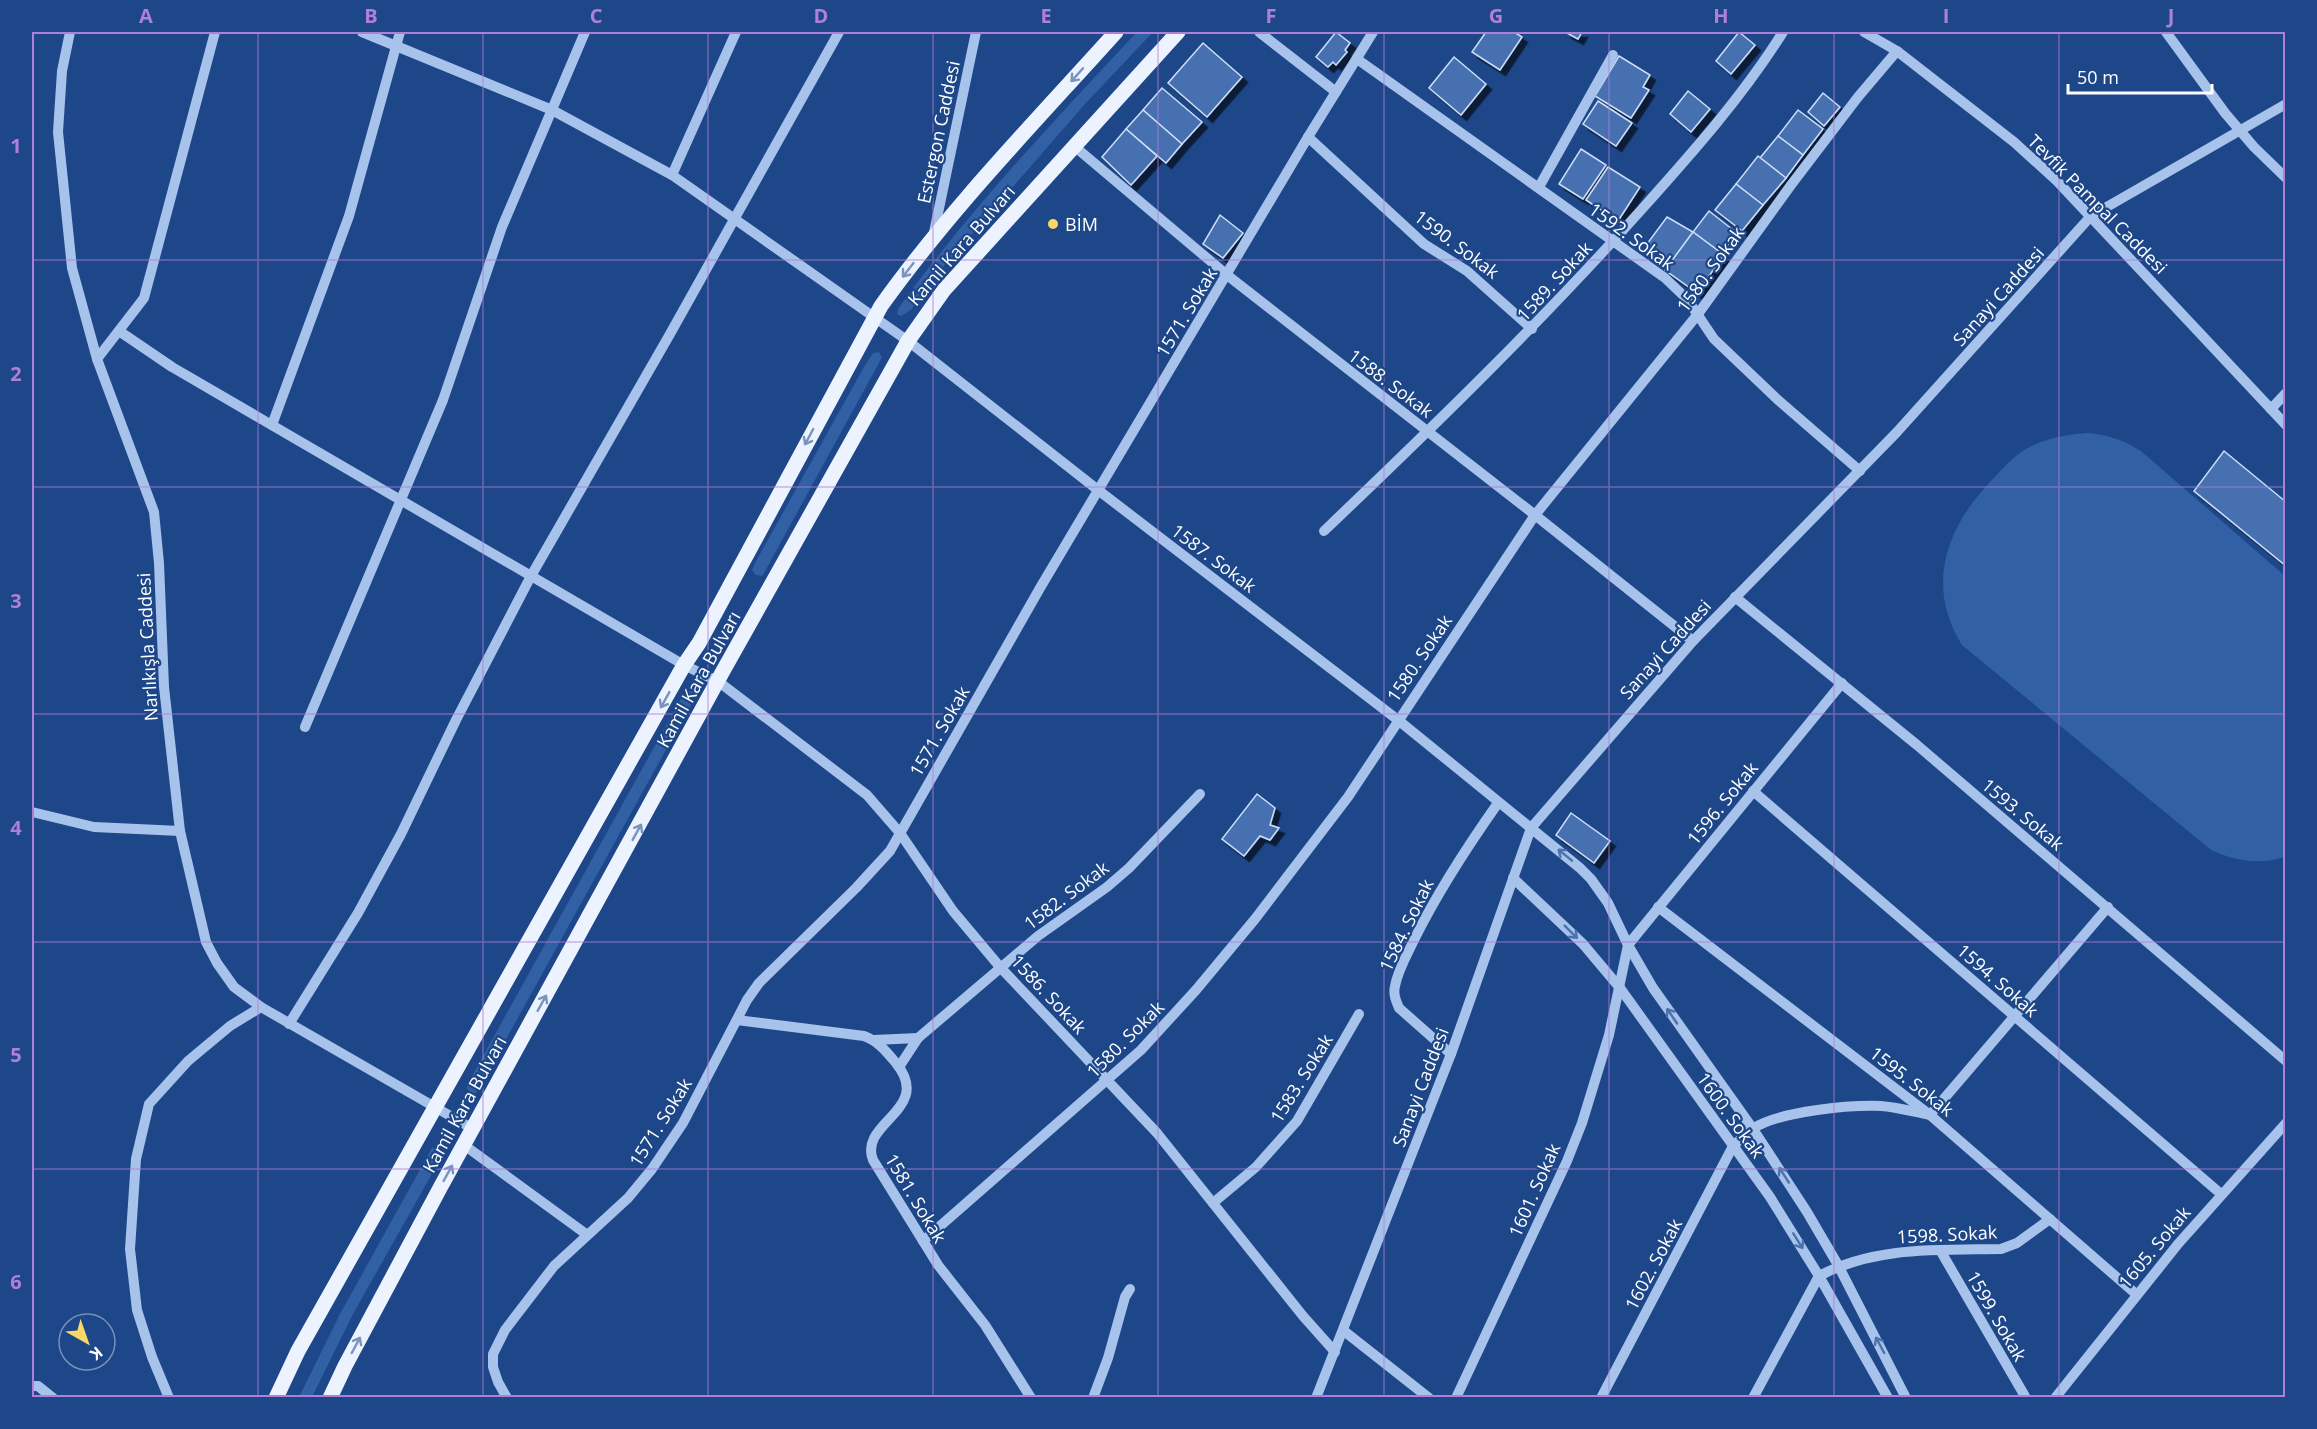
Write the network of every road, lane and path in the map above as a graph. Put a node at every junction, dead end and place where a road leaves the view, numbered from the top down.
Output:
1 (70, 32) edge
2 (215, 32) edge
3 (362, 32) edge
4 (400, 32) edge
5 (585, 32) edge
6 (736, 32) edge
7 (839, 32) edge
8 (976, 32) edge
9 (1116, 32) edge
10 (1178, 32) edge
11 (1259, 32) edge
12 (1373, 32) edge
13 (1783, 32) edge
14 (1864, 32) edge
15 (2166, 32) edge
16 (396, 45) junction
17 (1897, 51) junction
18 (1613, 55) dead end
19 (1357, 59) junction
20 (1336, 92) junction
21 (2286, 105) edge
22 (552, 110) junction
23 (2239, 130) junction
24 (1308, 137) junction
25 (1074, 146) junction
26 (672, 175) junction
27 (2286, 178) edge
28 (1539, 188) junction
29 (2091, 216) junction
30 (734, 219) junction
31 (933, 239) junction
32 (1613, 242) junction
33 (1227, 275) junction
34 (1698, 314) junction
35 (875, 317) junction
36 (1532, 329) junction
37 (119, 330) junction
38 (908, 341) junction
39 (97, 359) junction
40 (2286, 393) edge
41 (2271, 409) junction
42 (272, 425) junction
43 (2286, 425) edge
44 (1428, 432) junction
45 (1860, 471) junction
46 (1098, 490) junction
47 (400, 500) junction
48 (1535, 515) junction
49 (1324, 531) dead end
50 (531, 576) junction
51 (1735, 597) junction
52 (1693, 641) junction
53 (684, 665) junction
54 (719, 682) junction
55 (1842, 683) junction
56 (1398, 720) junction
57 (305, 727) dead end
58 (1753, 791) junction
59 (1200, 794) dead end
60 (1498, 803) junction
61 (32, 812) edge
62 (1531, 828) junction
63 (180, 831) junction
64 (900, 833) junction
65 (1513, 878) junction
66 (1658, 907) junction
67 (2108, 907) junction
68 (1628, 945) junction
69 (1000, 967) junction
70 (1620, 988) junction
71 (261, 1007) junction
72 (1359, 1014) dead end
73 (2014, 1016) junction
74 (737, 1020) junction
75 (289, 1024) junction
76 (918, 1038) junction
77 (874, 1040) junction
78 (1451, 1054) junction
79 (2286, 1061) edge
80 (899, 1067) junction
81 (1108, 1080) junction
82 (436, 1108) junction
83 (1930, 1115) junction
84 (2286, 1123) edge
85 (472, 1129) junction
86 (1753, 1129) junction
87 (464, 1145) junction
88 (1733, 1146) junction
89 (2221, 1194) junction
90 (1213, 1203) junction
91 (2050, 1219) junction
92 (586, 1234) junction
93 (923, 1241) junction
94 (1940, 1250) junction
95 (1838, 1265) junction
96 (1819, 1276) junction
97 (1130, 1289) dead end
98 (2136, 1294) junction
99 (1344, 1331) junction
100 (1335, 1352) junction
101 (32, 1386) edge
102 (1426, 1396) edge
103 (53, 1398) edge
104 (169, 1398) edge
105 (276, 1398) edge
106 (330, 1398) edge
107 (507, 1398) edge
108 (1030, 1398) edge
109 (1093, 1398) edge
110 (1316, 1398) edge
111 (1456, 1398) edge
112 (1601, 1398) edge
113 (1753, 1398) edge
114 (1888, 1398) edge
115 (1906, 1398) edge
116 (2026, 1398) edge
117 (2055, 1398) edge

1 - 39 street, Narlıkışla Caddesi
2 - 37 street
3 - 16 street, 1587. Sokak
4 - 16 street
5 - 22 street
6 - 26 street
7 - 30 street
8 - 31 street, Estergon Caddesi
9 -> 31 main road, Kamil Kara Bulvarı
10 - 25 main road, Kamil Kara Bulvarı
11 - 20 street
12 - 19 street, 1571. Sokak
13 - 32 street, 1589. Sokak
14 - 17 street, Tevfik Pampal Caddesi
15 - 23 street
16 - 22 street, 1587. Sokak
16 - 42 street
17 - 29 street, Tevfik Pampal Caddesi
17 - 34 street, 1580. Sokak
18 - 28 street
19 - 20 street, 1571. Sokak
19 - 28 street, 1592. Sokak
20 - 24 street, 1571. Sokak
21 - 23 street, Sanayi Caddesi
22 - 26 street, 1587. Sokak
22 - 47 street
23 - 27 street
23 - 29 street, Sanayi Caddesi
24 - 33 street, 1571. Sokak
24 - 36 street, 1590. Sokak
25 - 33 street, 1588. Sokak
25 - 38 main road, Kamil Kara Bulvarı
26 - 30 street, 1587. Sokak
28 - 32 street, 1592. Sokak
29 - 41 street, Tevfik Pampal Caddesi
29 - 45 street, Sanayi Caddesi
30 - 35 street, 1587. Sokak
30 - 50 street
31 -> 35 main road, Kamil Kara Bulvarı
32 - 34 street, 1592. Sokak
32 - 36 street, 1589. Sokak
33 - 44 street, 1588. Sokak
33 - 46 street, 1571. Sokak
34 - 45 street, 1592. Sokak
34 - 48 street, 1580. Sokak
35 - 38 street, 1587. Sokak
35 -> 53 main road, Kamil Kara Bulvarı
36 - 44 street, 1589. Sokak
37 - 39 street
37 - 42 street, 1586. Sokak
38 - 46 street, 1587. Sokak
38 - 54 main road, Kamil Kara Bulvarı
39 - 63 street, Narlıkışla Caddesi
40 - 41 street
41 - 43 street, Tevfik Pampal Caddesi
42 - 47 street, 1586. Sokak
44 - 48 street, 1588. Sokak
44 - 49 street, 1589. Sokak
45 - 51 street, Sanayi Caddesi
46 - 56 street, 1587. Sokak
46 - 64 street, 1571. Sokak
47 - 50 street, 1586. Sokak
47 - 57 street
48 - 52 street, 1588. Sokak
48 - 56 street, 1580. Sokak
50 - 53 street, 1586. Sokak
50 - 75 street
51 - 52 street, Sanayi Caddesi
51 - 55 street, 1593. Sokak
52 - 62 street, Sanayi Caddesi
53 - 54 street, 1586. Sokak
53 -> 82 main road, Kamil Kara Bulvarı
54 - 64 street, 1586. Sokak
85 -> 54 main road, Kamil Kara Bulvarı
55 - 58 street, 1596. Sokak
55 - 67 street, 1593. Sokak
56 - 60 street, 1587. Sokak
56 - 81 street, 1580. Sokak
58 - 66 street, 1596. Sokak
58 - 73 street, 1594. Sokak
59 - 69 street, 1582. Sokak
60 - 62 street, 1587. Sokak
60 - 78 street, 1584. Sokak
61 - 63 street
62 - 65 street, Sanayi Caddesi
68 -> 62 street, 1587. Sokak
63 - 71 street, Narlıkışla Caddesi
64 - 69 street, 1586. Sokak
64 - 74 street, 1571. Sokak
65 -> 70 street, 1600. Sokak
65 - 78 street, Sanayi Caddesi
66 - 68 street, 1596. Sokak
66 - 83 street, 1595. Sokak
67 - 73 street
67 - 79 street, 1593. Sokak
68 - 70 street, 1601. Sokak
86 -> 68 street, 1587. Sokak
69 - 76 street, 1582. Sokak
69 - 81 street, 1586. Sokak
70 - 88 street, 1600. Sokak
70 - 111 street, 1601. Sokak
71 - 75 street, Narlıkışla Caddesi
71 - 104 street
72 - 90 street, 1583. Sokak
73 - 83 street
73 - 89 street, 1594. Sokak
74 - 77 street
74 - 92 street, 1571. Sokak
75 - 82 street, Narlıkışla Caddesi
76 - 77 street
76 - 80 street, 1582. Sokak
77 - 80 street, 1581. Sokak
78 - 99 street, Sanayi Caddesi
80 - 93 street, 1581. Sokak
81 - 90 street, 1586. Sokak
81 - 93 street, 1580. Sokak
82 - 85 street, Narlıkışla Caddesi
82 - 105 main road, Kamil Kara Bulvarı
83 - 86 street
83 - 91 street, 1595. Sokak
84 - 89 street, 1605. Sokak
85 - 87 main road, Kamil Kara Bulvarı
86 - 88 street
95 -> 86 street, 1587. Sokak
87 - 92 street
106 -> 87 main road, Kamil Kara Bulvarı
88 -> 96 street, 1600. Sokak
88 - 112 street, 1602. Sokak
89 - 98 street, 1605. Sokak
90 - 100 street, 1586. Sokak
91 - 94 street, 1598. Sokak
91 - 98 street, 1595. Sokak
92 - 107 street, 1571. Sokak
93 - 108 street, 1581. Sokak
94 - 95 street, 1598. Sokak
94 - 116 street, 1599. Sokak
95 - 96 street, 1598. Sokak
115 -> 95 street, 1587. Sokak
96 - 113 street
96 - 114 street, 1600. Sokak
97 - 109 street
98 - 117 street, 1605. Sokak
99 - 100 street, Sanayi Caddesi
99 - 102 street
100 - 110 street, Sanayi Caddesi
101 - 103 street

